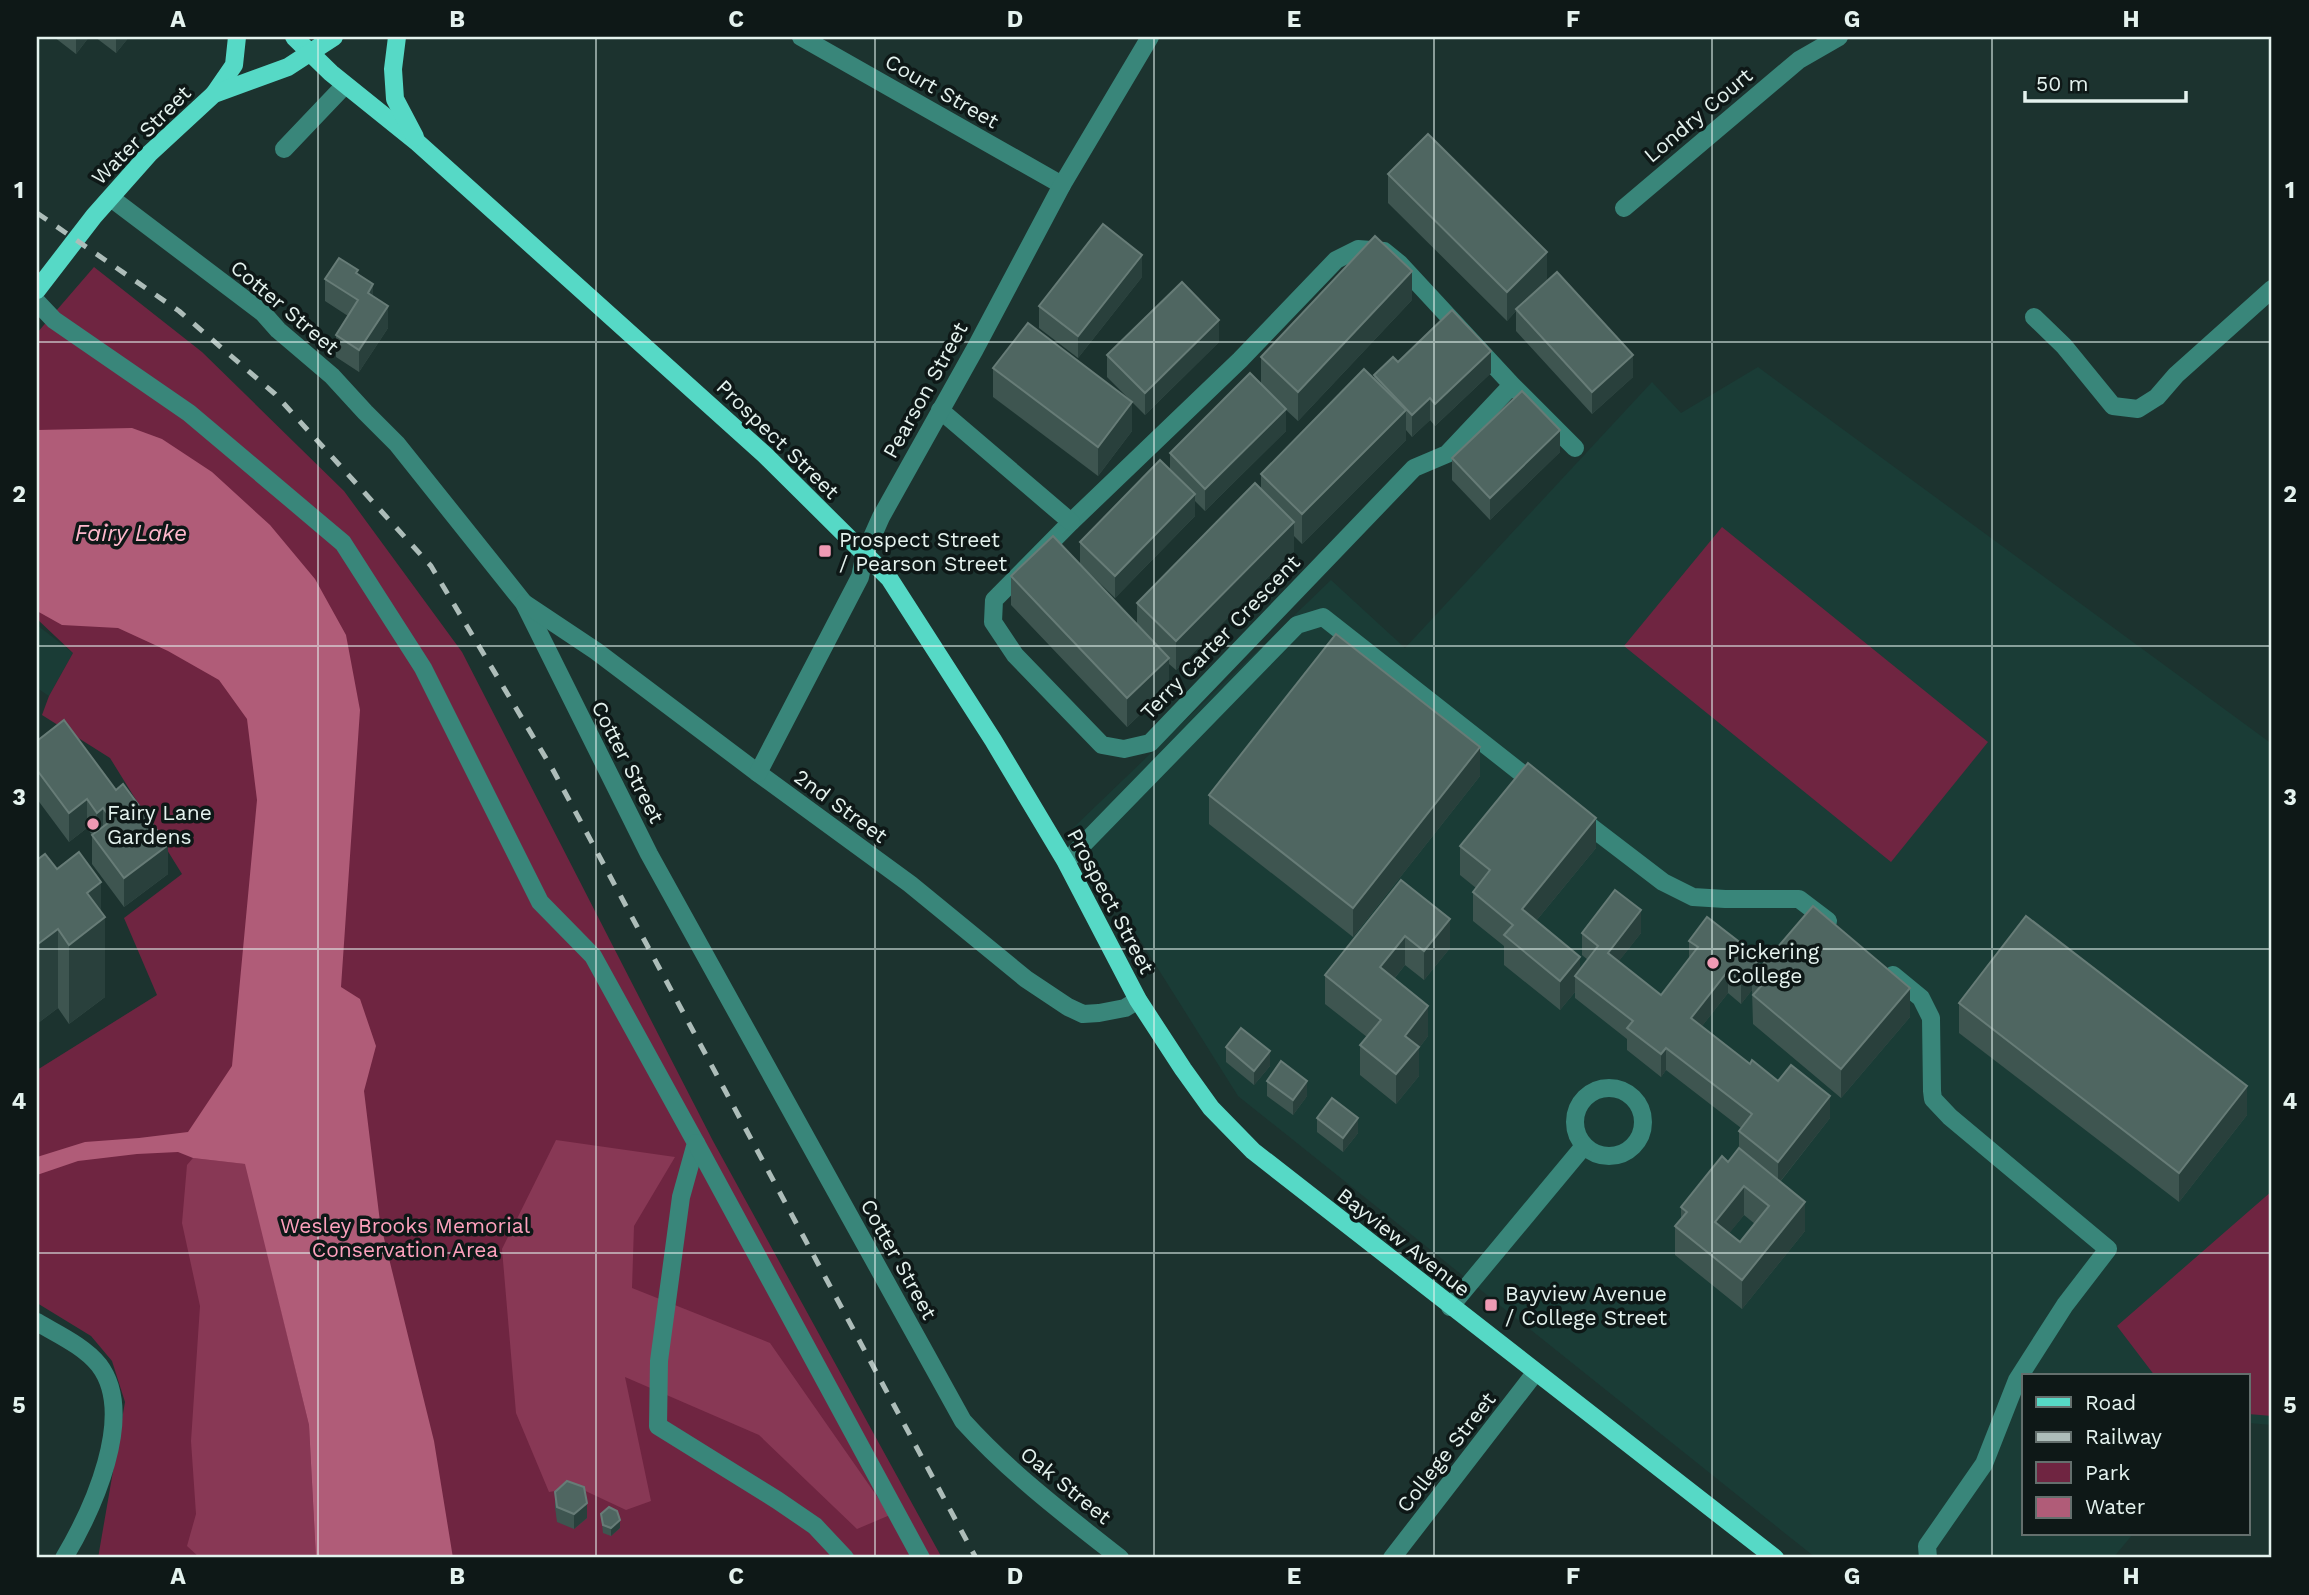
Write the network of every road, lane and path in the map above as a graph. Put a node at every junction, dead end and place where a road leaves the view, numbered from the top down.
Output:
1 (237, 37) edge
2 (294, 37) edge
3 (334, 37) edge
4 (397, 37) edge
5 (801, 37) edge
6 (1150, 37) edge
7 (1839, 37) edge
8 (309, 53) junction
9 (345, 85) junction
10 (214, 94) junction
11 (418, 143) junction
12 (284, 149) dead end
13 (1062, 185) junction
14 (111, 198) junction
15 (1624, 208) dead end
16 (2272, 289) edge
17 (37, 290) edge
18 (37, 302) edge
19 (2034, 317) dead end
20 (1512, 385) junction
21 (940, 410) junction
22 (1575, 449) dead end
23 (1071, 522) junction
24 (865, 553) junction
25 (524, 603) junction
26 (758, 773) junction
27 (1548, 793) edge
28 (1569, 810) edge
29 (1066, 862) junction
30 (1838, 929) edge
31 (1880, 964) edge
32 (1138, 1000) junction
33 (1211, 1108) joint
34 (696, 1143) junction
35 (1584, 1146) dead end
36 (1450, 1307) junction
37 (37, 1322) edge
38 (1535, 1373) junction
39 (984, 1444) joint
40 (64, 1558) edge
41 (845, 1558) edge
42 (921, 1558) edge
43 (1120, 1558) edge
44 (1392, 1558) edge
45 (1775, 1558) edge
46 (1928, 1558) edge

1 - 10 main road
2 - 8 main road, Prospect Street
3 - 8 main road, Water Street
4 - 11 main road
5 - 13 street, Court Street
6 - 13 street, Pearson Street
7 - 15 street, Londry Court
8 - 9 main road, Prospect Street
8 - 10 main road, Water Street
9 - 11 main road, Prospect Street
9 - 12 street
10 - 14 main road, Water Street
11 - 24 main road, Prospect Street
13 - 21 street, Pearson Street
14 - 17 main road, Water Street
14 - 25 street, Cotter Street
16 - 19 street
18 - 34 street
20 - 22 street, Terry Carter Crescent
20 - 23 street, Terry Carter Crescent
20 - 23 street, Terry Carter Crescent
21 - 23 street
21 - 24 street, Pearson Street
24 - 26 street, Pearson Street
24 - 29 main road, Prospect Street
25 - 26 street, 2nd Street
25 - 39 street, Cotter Street
26 - 32 street, 2nd Street
27 - 29 street
28 - 30 street
29 - 32 main road, Prospect Street
31 - 46 street
32 - 33 main road, Prospect Street
33 - 36 main road, Bayview Avenue
34 - 41 street
34 - 42 street
35 - 36 street
36 - 38 main road, Bayview Avenue
37 - 40 street
38 - 44 street, College Street
38 - 45 main road, Bayview Avenue
39 - 43 street, Oak Street

